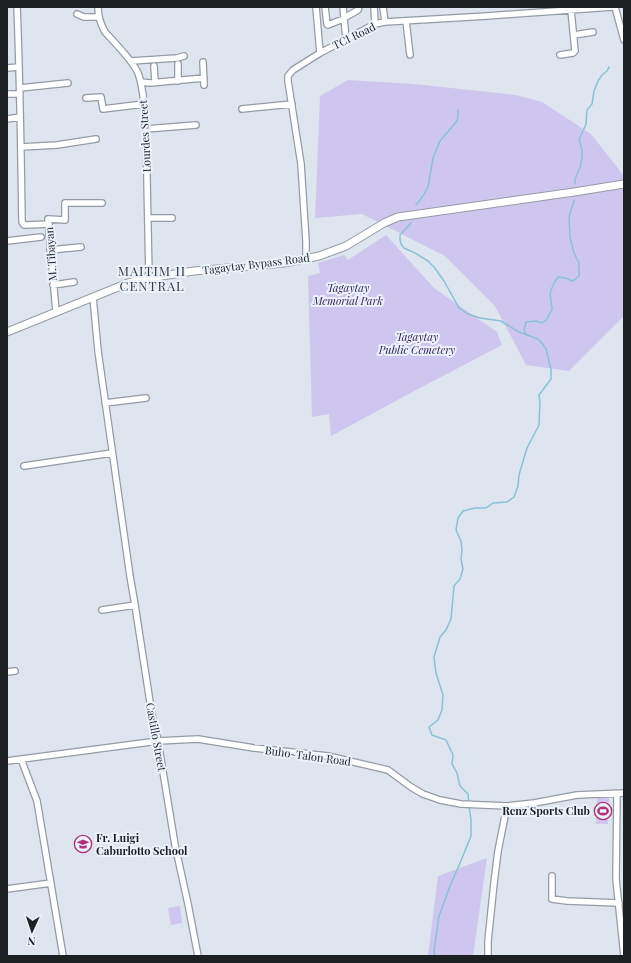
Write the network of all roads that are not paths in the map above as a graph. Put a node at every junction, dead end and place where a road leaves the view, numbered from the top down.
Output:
1 (17, 7) edge
2 (98, 7) edge
3 (316, 7) edge
4 (325, 7) edge
5 (342, 7) edge
6 (359, 7) edge
7 (374, 7) edge
8 (383, 7) edge
9 (612, 7) edge
10 (615, 7) edge
11 (543, 9) edge
12 (573, 9) edge
13 (77, 14) dead end
14 (98, 17) junction
15 (344, 18) junction
16 (406, 21) junction
17 (385, 22) junction
18 (375, 24) junction
19 (593, 32) dead end
20 (574, 35) junction
21 (346, 39) junction
22 (624, 40) edge
23 (320, 53) junction
24 (410, 55) dead end
25 (560, 55) dead end
26 (184, 56) dead end
27 (131, 62) junction
28 (203, 62) dead end
29 (178, 64) dead end
30 (154, 66) dead end
31 (19, 67) junction
32 (7, 68) edge
33 (204, 78) junction
34 (178, 81) junction
35 (141, 82) junction
36 (155, 82) junction
37 (68, 83) dead end
38 (204, 86) dead end
39 (20, 91) junction
40 (7, 94) edge
41 (86, 98) dead end
42 (144, 104) junction
43 (292, 104) junction
44 (242, 109) dead end
45 (20, 117) junction
46 (7, 119) edge
47 (196, 126) dead end
48 (146, 129) junction
49 (96, 139) dead end
50 (21, 147) junction
51 (624, 184) edge
52 (102, 203) dead end
53 (148, 218) junction
54 (172, 218) dead end
55 (49, 224) junction
56 (42, 237) dead end
57 (7, 241) edge
58 (81, 247) dead end
59 (50, 250) junction
60 (306, 259) junction
61 (150, 278) junction
62 (74, 282) dead end
63 (53, 285) junction
64 (93, 297) junction
65 (56, 312) junction
66 (7, 332) edge
67 (146, 398) dead end
68 (105, 403) junction
69 (112, 453) junction
70 (24, 466) dead end
71 (135, 605) junction
72 (102, 610) dead end
73 (15, 671) dead end
74 (7, 672) edge
75 (158, 741) junction
76 (21, 759) junction
77 (7, 761) edge
78 (624, 793) edge
79 (617, 794) junction
80 (507, 806) junction
81 (552, 876) dead end
82 (51, 883) junction
83 (7, 889) edge
84 (617, 891) junction
85 (624, 892) edge
86 (618, 903) junction
87 (63, 956) edge
88 (198, 956) edge
89 (488, 956) edge
90 (624, 956) edge

1 - 31 street
2 - 14 street, Lourdes Street
3 - 23 street
4 - 15 street
5 - 15 street
6 - 15 street
7 - 18 street
8 - 17 street
9 - 12 street, TCI Road
10 - 22 street
11 - 12 street, TCI Road
11 - 16 street, TCI Road
12 - 20 street
13 - 14 street
14 - 27 street, Lourdes Street
15 - 21 street
16 - 17 street, TCI Road
16 - 24 street
17 - 18 street, TCI Road
18 - 21 street, TCI Road
19 - 20 street
20 - 25 street
21 - 23 street, TCI Road
23 - 43 street, TCI Road
26 - 27 street
27 - 35 street, Lourdes Street
28 - 33 street
29 - 34 street
30 - 36 street
31 - 32 street
31 - 39 street
33 - 34 street
33 - 38 street
34 - 36 street
35 - 36 street
35 - 42 street, Lourdes Street
37 - 39 street
39 - 40 street
39 - 45 street
41 - 42 street
42 - 48 street, Lourdes Street
43 - 44 street
43 - 60 street, TCI Road
45 - 46 street
45 - 50 street
47 - 48 street
48 - 53 street, Lourdes Street
49 - 50 street
50 - 55 street
51 - 60 main road, Tagaytay Bypass Road
52 - 55 street, M. Tibayan
53 - 54 street
53 - 61 street, Lourdes Street
55 - 59 street, M. Tibayan
56 - 57 street
58 - 59 street
59 - 63 street, M. Tibayan
60 - 61 main road, Tagaytay Bypass Road
61 - 64 main road, Tagaytay Bypass Road
62 - 63 street
63 - 65 street, M. Tibayan
64 - 65 main road, Tagaytay Bypass Road
64 - 68 street, Castillo Street
65 - 66 main road, Tagaytay Bypass Road
67 - 68 street
68 - 69 street, Castillo Street
69 - 70 street
69 - 71 street, Castillo Street
71 - 72 street
71 - 75 street, Castillo Street
73 - 74 street
75 - 76 street, Buho-Talon Road
75 - 80 street, Buho-Talon Road
75 - 88 street, Castillo Street
76 - 77 street, Buho-Talon Road
76 - 82 street
78 - 79 street, Buho-Talon Road
79 - 80 street, Buho-Talon Road
79 - 84 street
80 - 89 street
81 - 86 street
82 - 83 street
82 - 87 street
84 - 85 street
84 - 86 street
86 - 90 street

